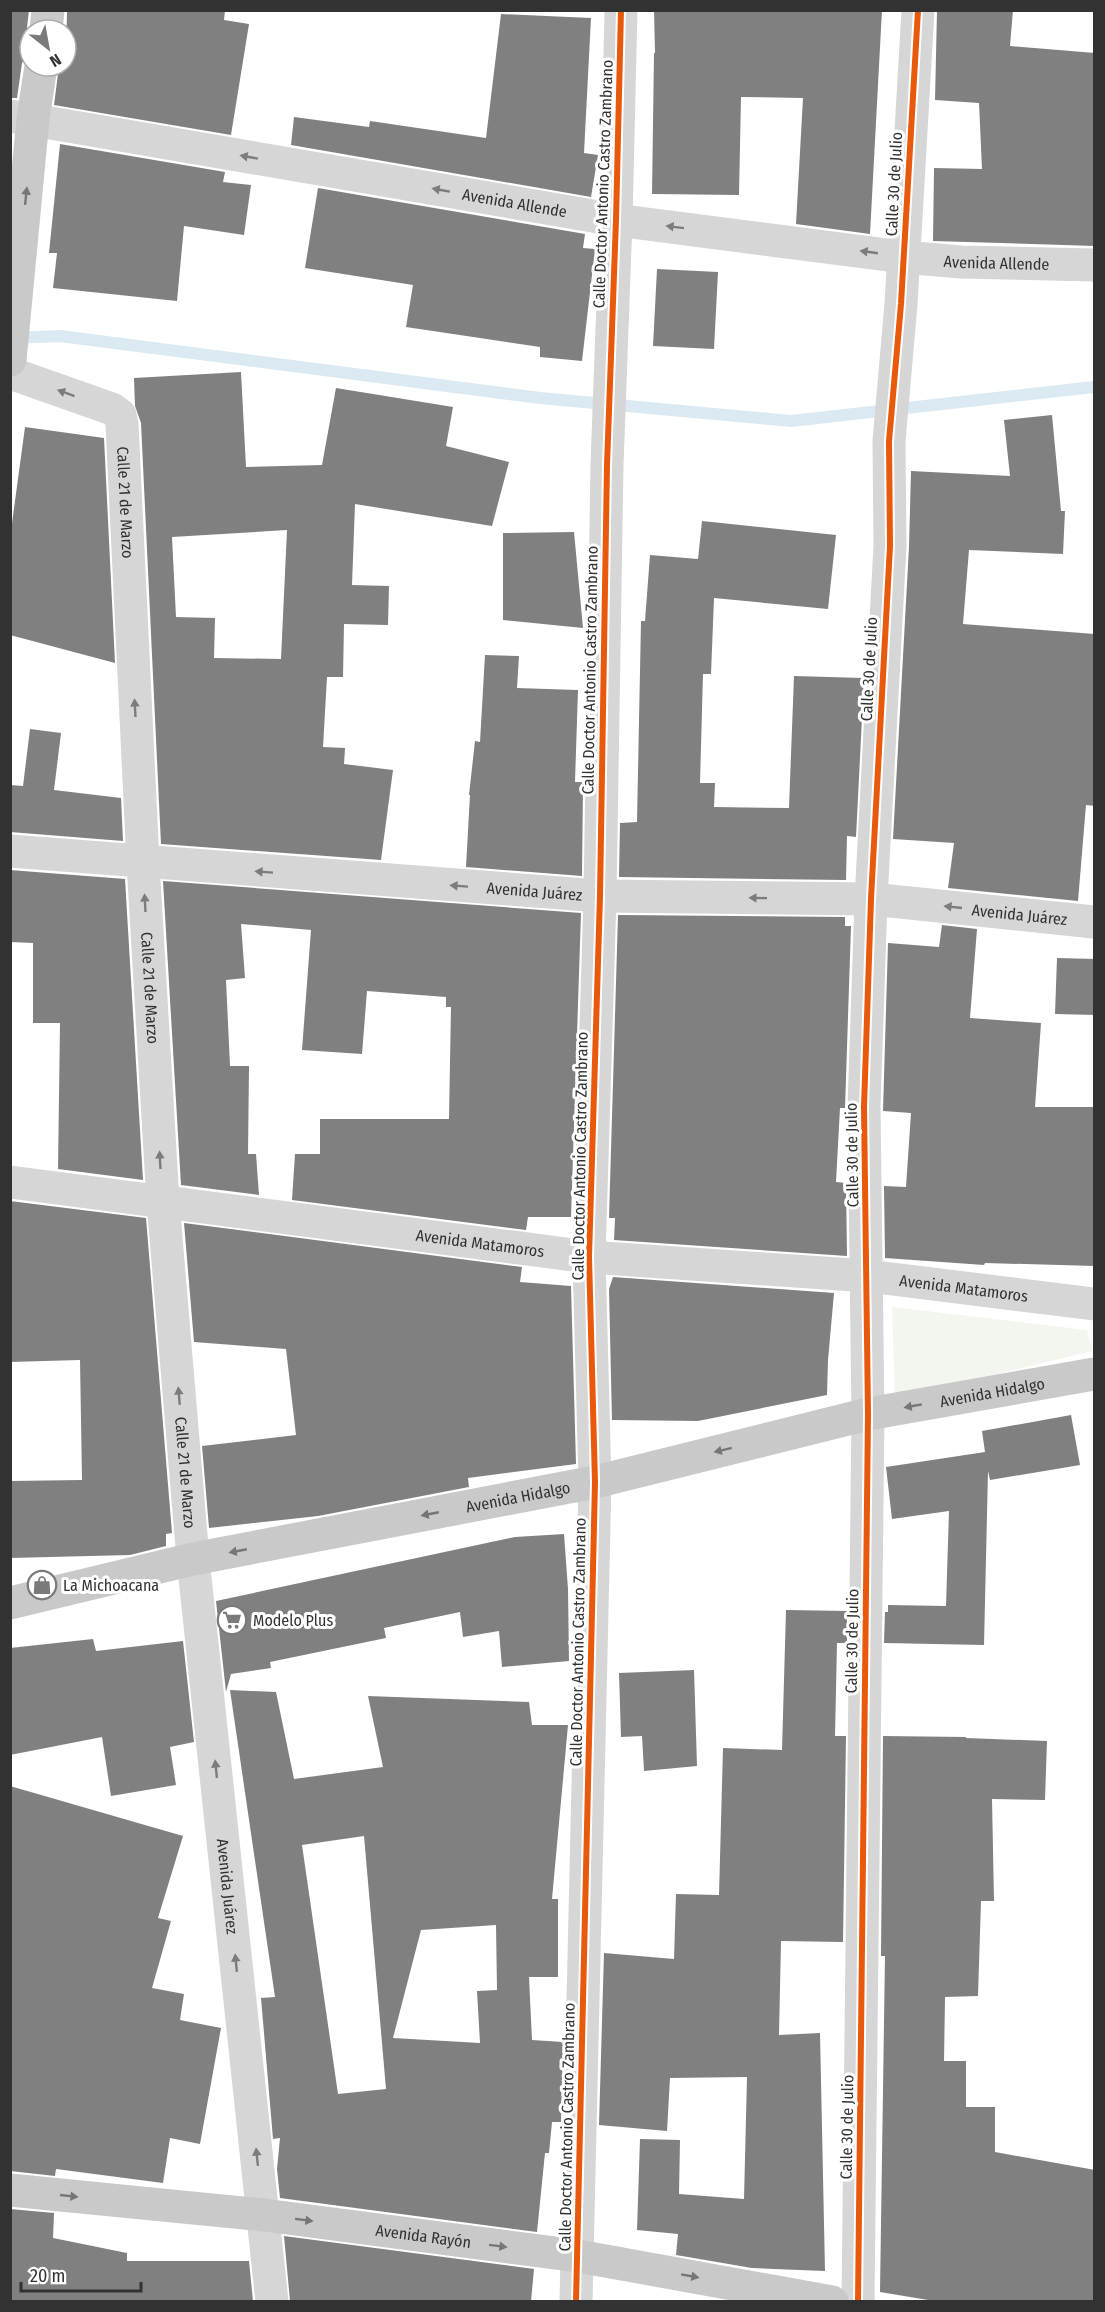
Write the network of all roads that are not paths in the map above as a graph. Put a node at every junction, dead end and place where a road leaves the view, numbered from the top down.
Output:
1 (621, 10) edge
2 (918, 10) edge
3 (37, 78) edge
4 (22, 117) edge
5 (616, 220) junction
6 (903, 257) junction
7 (1095, 266) edge
8 (11, 361) edge
9 (10, 851) edge
10 (142, 863) junction
11 (600, 896) junction
12 (871, 899) junction
13 (1095, 922) edge
14 (10, 1182) edge
15 (163, 1202) junction
16 (589, 1257) junction
17 (868, 1276) junction
18 (1095, 1304) edge
19 (1095, 1374) edge
20 (868, 1414) junction
21 (595, 1482) junction
22 (194, 1559) junction
23 (10, 1602) edge
24 (10, 2190) edge
25 (264, 2215) junction
26 (578, 2256) junction
27 (272, 2301) edge
28 (576, 2301) edge
29 (832, 2301) edge
30 (858, 2301) edge

1 - 5 street, Calle Doctor Antonio Castro Zambrano
2 - 6 street, Calle 30 de Julio
3 - 4 main road
5 -> 4 street, Avenida Allende
8 -> 4 main road
6 -> 5 street, Avenida Allende
5 - 11 street, Calle Doctor Antonio Castro Zambrano
6 - 7 street, Avenida Allende
6 - 12 street, Calle 30 de Julio
10 -> 8 street, Calle 21 de Marzo
9 - 10 street, Avenida Juárez
11 -> 10 street, Avenida Juárez
15 -> 10 street, Calle 21 de Marzo
12 -> 11 street, Avenida Juárez
11 - 16 street, Calle Doctor Antonio Castro Zambrano
13 -> 12 street, Avenida Juárez
12 - 17 street, Calle 30 de Julio
14 - 15 street, Avenida Matamoros
15 - 16 street, Avenida Matamoros
22 -> 15 street, Calle 21 de Marzo
16 - 17 street, Avenida Matamoros
16 - 21 street, Calle Doctor Antonio Castro Zambrano
17 - 18 street, Avenida Matamoros
17 - 20 street, Calle 30 de Julio
19 -> 20 main road, Avenida Hidalgo
20 -> 21 main road, Avenida Hidalgo
20 - 30 street, Calle 30 de Julio
21 -> 22 main road, Avenida Hidalgo
21 - 26 street, Calle Doctor Antonio Castro Zambrano
22 - 23 main road, Avenida Hidalgo
25 -> 22 street, Avenida Juárez
24 -> 25 main road, Avenida Rayón
25 -> 26 main road, Avenida Rayón
25 - 27 street
26 - 28 street, Calle Doctor Antonio Castro Zambrano
26 -> 29 main road, Avenida Rayón

